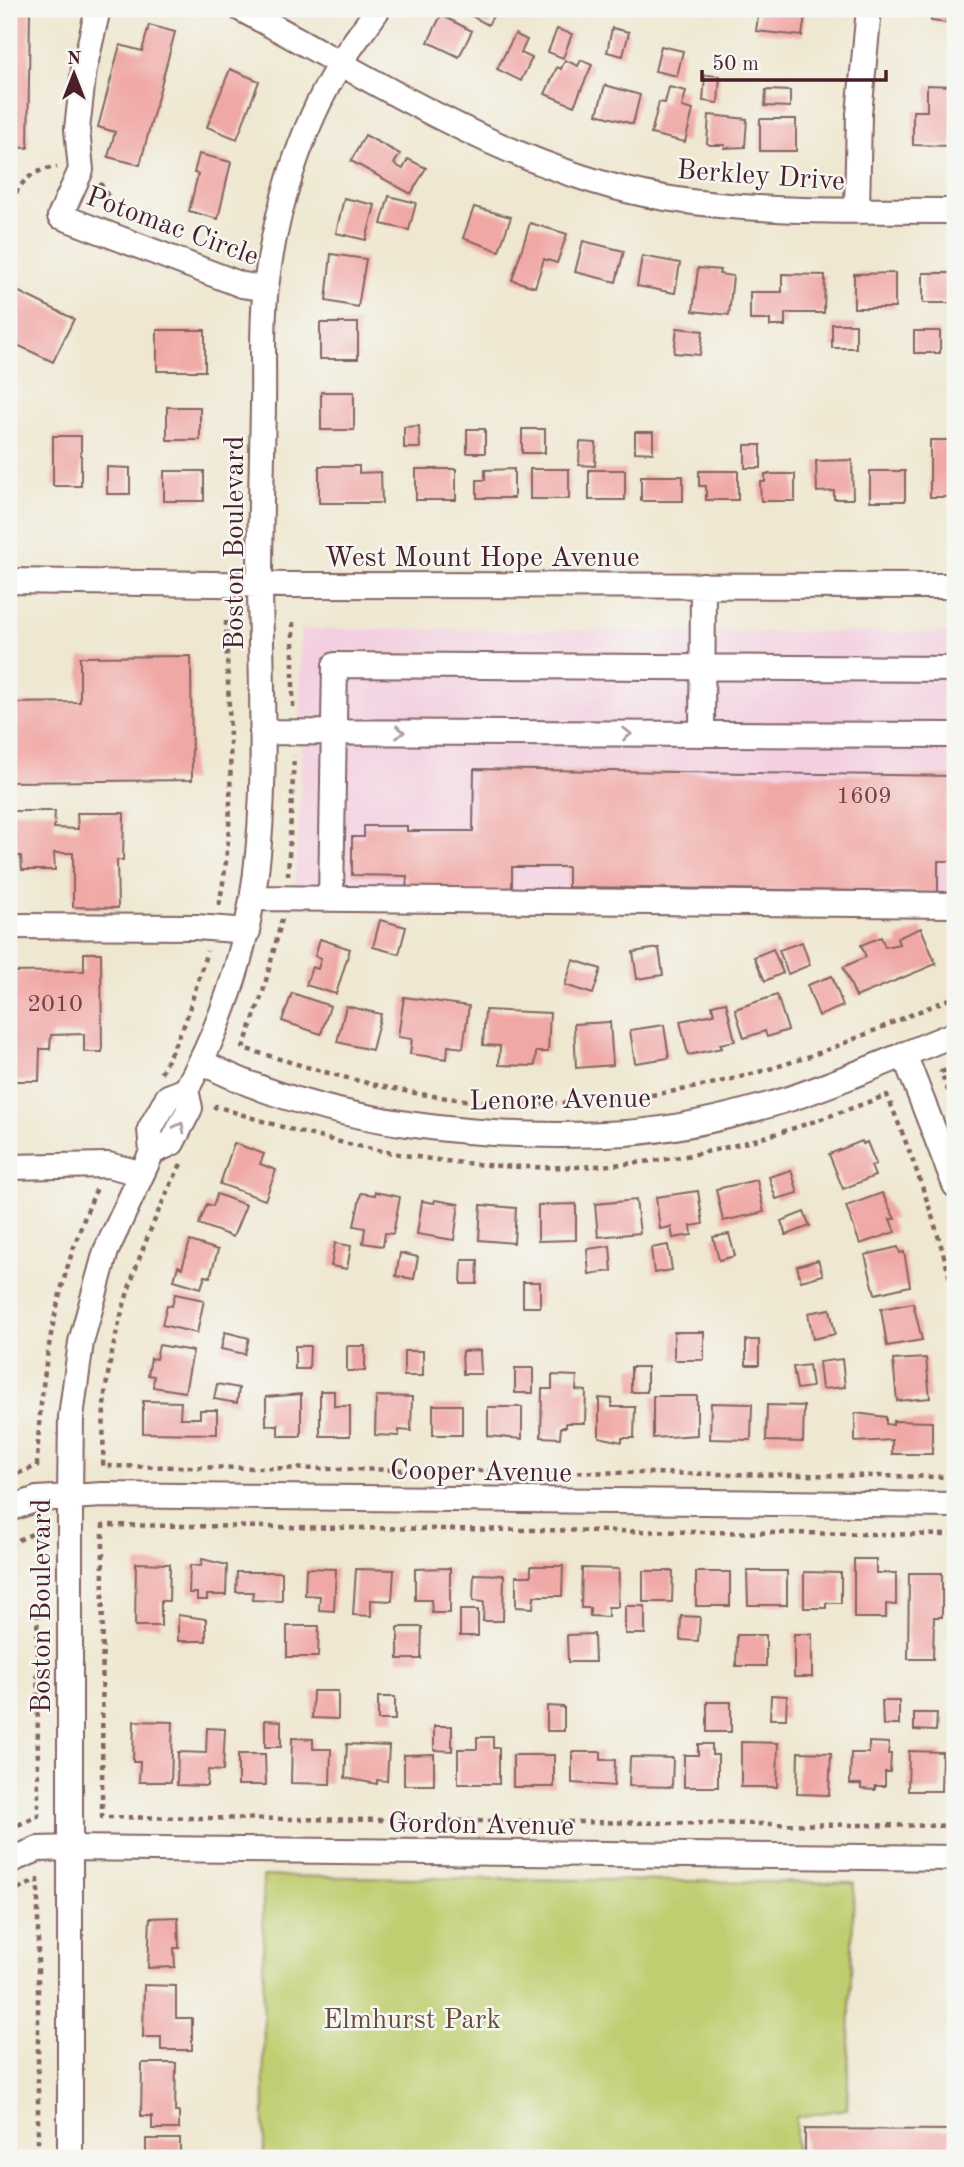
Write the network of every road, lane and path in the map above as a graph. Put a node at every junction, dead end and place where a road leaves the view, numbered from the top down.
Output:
1 (98, 9) edge
2 (241, 9) edge
3 (378, 9) edge
4 (869, 9) edge
5 (341, 62) junction
6 (857, 210) junction
7 (955, 211) edge
8 (265, 288) junction
9 (9, 581) edge
10 (260, 585) junction
11 (703, 585) junction
12 (955, 586) edge
13 (226, 621) dead end
14 (293, 622) dead end
15 (702, 667) junction
16 (955, 669) edge
17 (262, 732) junction
18 (293, 732) junction
19 (331, 732) junction
20 (702, 734) junction
21 (955, 736) edge
22 (255, 898) junction
23 (285, 898) junction
24 (331, 898) junction
25 (955, 905) edge
26 (9, 926) edge
27 (213, 928) junction
28 (248, 931) junction
29 (955, 997) edge
30 (955, 1034) edge
31 (904, 1054) junction
32 (202, 1062) junction
33 (955, 1067) edge
34 (160, 1075) dead end
35 (216, 1106) dead end
36 (955, 1109) edge
37 (210, 1116) dead end
38 (185, 1157) dead end
39 (146, 1163) junction
40 (108, 1165) junction
41 (9, 1167) edge
42 (955, 1185) edge
43 (9, 1477) edge
44 (955, 1477) edge
45 (70, 1496) junction
46 (955, 1505) edge
47 (9, 1509) edge
48 (37, 1524) dead end
49 (37, 1532) junction
50 (955, 1535) edge
51 (9, 1544) edge
52 (955, 1826) edge
53 (9, 1829) edge
54 (70, 1848) junction
55 (955, 1858) edge
56 (9, 1861) edge
57 (9, 1893) edge
58 (38, 2158) edge
59 (70, 2158) edge

1 - 8 street, Potomac Circle
2 - 5 street, Berkley Drive
3 - 5 street, Boston Boulevard
4 - 6 street
5 - 6 street, Berkley Drive
5 - 8 street, Boston Boulevard
6 - 7 street, Berkley Drive
8 - 10 street, Boston Boulevard
9 - 10 street, West Mount Hope Avenue
10 - 11 street, West Mount Hope Avenue
10 - 17 street, Boston Boulevard
11 - 12 street, West Mount Hope Avenue
11 - 15 street
13 - 27 path
14 - 18 path
15 - 16 street
15 - 19 street
15 - 20 street
17 - 18 street
17 - 22 street, Boston Boulevard
18 - 19 street
18 - 23 path
19 -> 20 street
19 - 24 street
20 - 21 street
22 - 23 street
22 - 28 street, Boston Boulevard
23 - 24 street
23 - 29 path
24 - 25 street
26 - 27 street
27 - 28 street
27 - 34 path
28 - 32 street, Boston Boulevard
30 - 31 street, Lenore Avenue
31 - 32 street, Lenore Avenue
31 - 42 street
32 - 39 street, Boston Boulevard
33 - 36 path
35 - 37 path
38 - 44 path
39 - 40 street
39 - 45 street, Boston Boulevard
40 - 41 street
40 - 43 path
45 - 46 street, Cooper Avenue
45 - 47 street, Cooper Avenue
45 - 54 street, Boston Boulevard
48 - 49 path
49 - 51 path
49 - 53 path
50 - 52 path
54 - 55 street, Gordon Avenue
54 - 56 street, Gordon Avenue
54 - 59 street, Boston Boulevard
57 - 58 path

